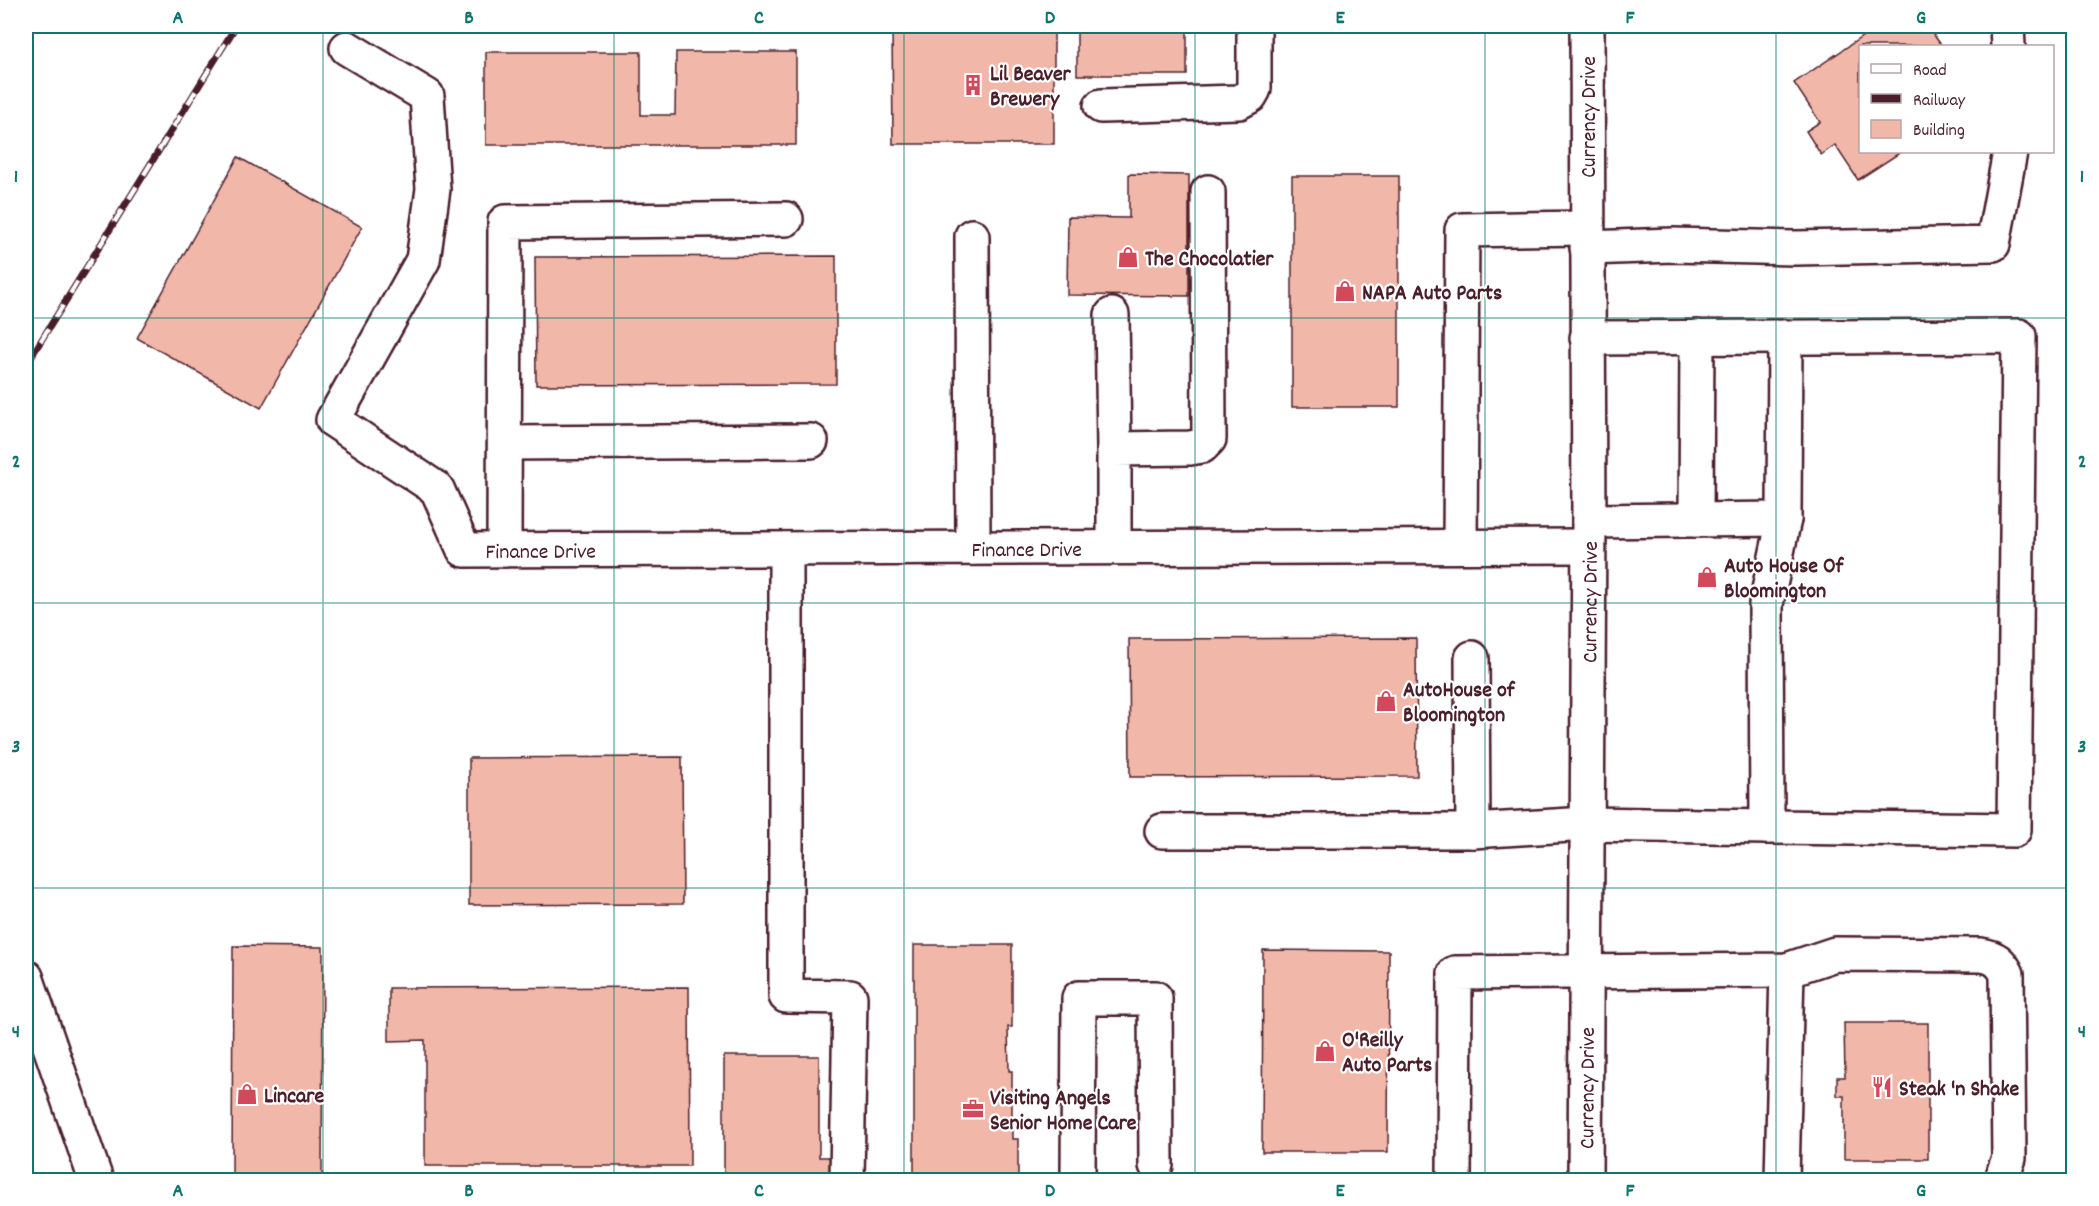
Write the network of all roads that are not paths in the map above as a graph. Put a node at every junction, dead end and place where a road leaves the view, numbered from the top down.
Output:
1 (1254, 26) edge
2 (1587, 26) edge
3 (2007, 26) edge
4 (2008, 45) edge
5 (347, 48) dead end
6 (1101, 106) dead end
7 (2010, 153) edge
8 (1208, 192) dead end
9 (786, 219) dead end
10 (972, 236) dead end
11 (1587, 238) junction
12 (1112, 315) dead end
13 (1697, 337) junction
14 (1785, 337) junction
15 (1587, 338) junction
16 (811, 441) dead end
17 (505, 443) junction
18 (1114, 449) junction
19 (1784, 519) junction
20 (1696, 520) junction
21 (1588, 533) junction
22 (1460, 546) junction
23 (1114, 547) junction
24 (973, 548) junction
25 (786, 549) junction
26 (504, 550) junction
27 (1472, 658) dead end
28 (1587, 824) junction
29 (1767, 827) junction
30 (1162, 831) dead end
31 (1473, 831) junction
32 (1787, 970) junction
33 (1586, 972) junction
34 (26, 977) edge
35 (1156, 1165) dead end
36 (96, 1180) edge
37 (847, 1180) edge
38 (1078, 1180) edge
39 (1454, 1180) edge
40 (1585, 1180) edge
41 (1782, 1180) edge
42 (2001, 1180) edge

1 - 6 street
2 - 11 street, Currency Drive
3 - 4 street
5 - 26 street, Finance Drive
7 - 11 street
8 - 18 street
9 - 17 street
10 - 24 street
11 - 15 street, Currency Drive
11 - 22 street
12 - 18 street
13 - 14 street
13 - 15 street
13 - 20 street
14 - 19 street
14 - 29 street
15 - 21 street, Currency Drive
16 - 17 street
17 - 26 street
18 - 23 street
19 - 20 street, Finance Drive
19 - 29 street
20 - 21 street, Finance Drive
21 - 22 street, Finance Drive
21 - 28 street, Currency Drive
22 - 23 street, Finance Drive
23 - 24 street, Finance Drive
24 - 25 street, Finance Drive
25 - 26 street, Finance Drive
25 - 37 street
27 - 31 street
28 - 29 street
28 - 31 street
28 - 33 street, Currency Drive
30 - 31 street
32 - 33 street
32 - 41 street
32 - 42 street
33 - 39 street
33 - 40 street, Currency Drive
34 - 36 street
35 - 38 street

